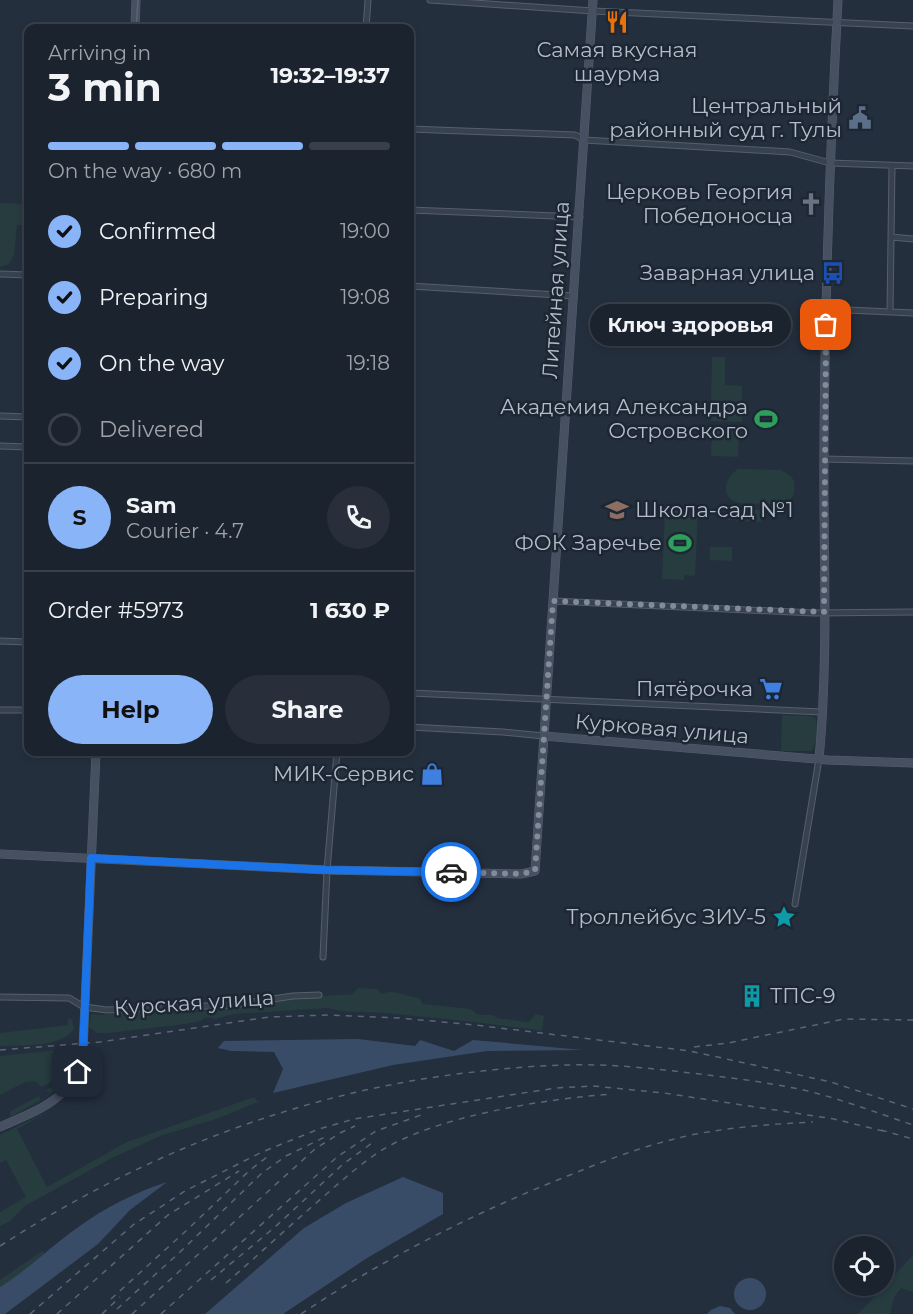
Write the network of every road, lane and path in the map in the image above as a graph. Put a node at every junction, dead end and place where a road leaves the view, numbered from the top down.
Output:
1 (136, 0) edge
2 (368, 0) edge
3 (430, 0) edge
4 (593, 0) edge
5 (838, 0) edge
6 (593, 11) junction
7 (836, 22) junction
8 (135, 24) edge
9 (366, 24) edge
10 (913, 26) edge
11 (414, 129) edge
12 (584, 140) junction
13 (830, 163) junction
14 (892, 166) junction
15 (913, 166) edge
16 (414, 210) edge
17 (580, 217) junction
18 (891, 237) junction
19 (913, 239) edge
20 (0, 274) edge
21 (24, 275) edge
22 (414, 286) edge
23 (574, 296) junction
24 (826, 309) junction
25 (890, 312) junction
26 (913, 313) edge
27 (0, 416) edge
28 (24, 417) edge
29 (0, 446) edge
30 (24, 447) edge
31 (824, 459) junction
32 (913, 461) edge
33 (553, 601) junction
34 (824, 612) junction
35 (913, 612) edge
36 (0, 640) edge
37 (24, 642) edge
38 (414, 693) edge
39 (547, 698) junction
40 (0, 710) edge
41 (24, 710) edge
42 (822, 712) junction
43 (414, 728) edge
44 (544, 736) junction
45 (96, 756) edge
46 (337, 756) edge
47 (819, 759) junction
48 (913, 763) edge
49 (0, 854) edge
50 (91, 858) junction
51 (327, 870) junction
52 (795, 904) dead end
53 (322, 957) dead end
54 (319, 995) dead end
55 (0, 997) edge
56 (84, 1007) junction
57 (0, 1127) edge

1 - 8 street
2 - 9 street
3 - 6 street
4 - 6 street, Литейная улица
5 - 7 street
6 - 7 street
6 - 12 street, Литейная улица
7 - 10 street
7 - 13 street
11 - 12 street
12 - 13 street
12 - 17 street, Литейная улица
13 - 14 street
13 - 24 street
14 - 15 street
14 - 18 street
16 - 17 street
17 - 23 street, Литейная улица
18 - 19 street
18 - 25 street
20 - 21 street
22 - 23 street
23 - 33 street, Литейная улица
24 - 25 street
24 - 31 street
25 - 26 street
27 - 28 street
29 - 30 street
31 - 32 street
31 - 34 street
33 - 34 street
33 - 39 street, Литейная улица
34 - 35 street
34 - 42 street
36 - 37 street
38 - 39 street
39 - 42 street
39 - 44 street, Литейная улица
40 - 41 street
42 - 47 street
43 - 44 street, Курковая улица
44 - 47 street, Курковая улица
44 - 51 street, Литейная улица
45 - 50 street
46 - 51 street
47 - 48 street, Курковая улица
47 - 52 street
49 - 50 street
50 - 51 street
50 - 56 street
51 - 53 street
54 - 56 street, Курская улица
55 - 56 street, Курская улица
56 - 57 street

